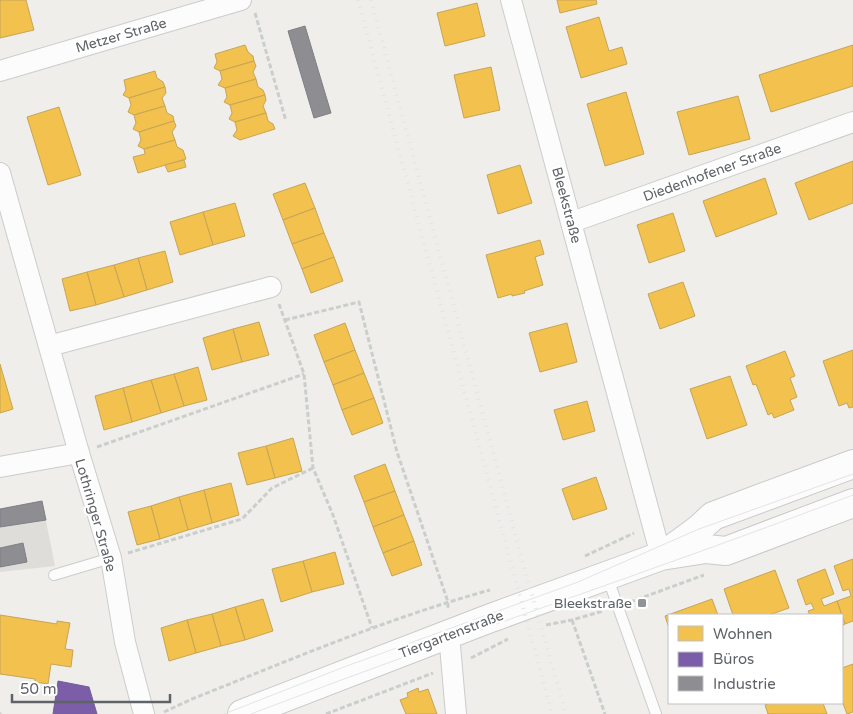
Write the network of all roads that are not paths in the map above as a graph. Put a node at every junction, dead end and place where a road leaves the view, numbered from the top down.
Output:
1 (511, 0) edge
2 (248, 5) edge
3 (0, 70) edge
4 (853, 122) edge
5 (0, 173) edge
6 (572, 222) junction
7 (271, 287) road end
8 (49, 346) junction
9 (79, 453) junction
10 (853, 464) edge
11 (0, 467) edge
12 (853, 503) edge
13 (661, 556) junction
14 (111, 558) junction
15 (54, 575) dead end
16 (607, 575) junction
17 (449, 634) junction
18 (144, 714) edge
19 (242, 714) edge
20 (456, 714) edge
21 (656, 714) edge

1 - 6 street, Bleekstraße
2 - 3 street, Metzer Straße
4 - 6 street, Diedenhofener Straße
5 - 8 street, Lothringer Straße
6 - 13 street, Bleekstraße
7 - 8 street
8 - 9 street, Lothringer Straße
9 - 11 street
9 - 14 street, Lothringer Straße
10 - 13 main road, Tiergartenstraße
12 - 13 main road, Tiergartenstraße
13 - 16 main road, Tiergartenstraße
14 - 15 lane
14 - 18 street, Lothringer Straße
16 - 17 main road, Tiergartenstraße
16 - 21 lane
17 - 19 main road, Tiergartenstraße
17 - 20 street

